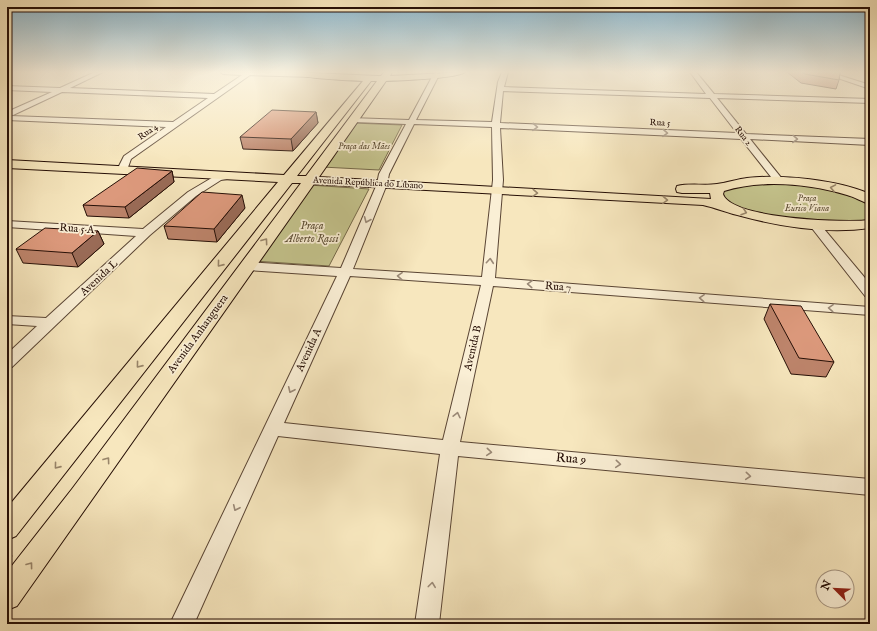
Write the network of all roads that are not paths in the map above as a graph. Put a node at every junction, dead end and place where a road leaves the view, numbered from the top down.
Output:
1 (35, 101) edge
2 (208, 101) edge
3 (354, 101) edge
4 (366, 101) edge
5 (423, 101) edge
6 (499, 101) edge
7 (717, 101) edge
8 (7, 115) edge
9 (7, 118) edge
10 (353, 120) junction
11 (411, 122) junction
12 (176, 125) junction
13 (496, 125) junction
14 (743, 137) junction
15 (870, 142) edge
16 (7, 157) edge
17 (7, 164) edge
18 (123, 167) junction
19 (188, 173) junction
20 (303, 175) junction
21 (230, 176) junction
22 (383, 179) junction
23 (778, 180) junction
24 (497, 186) junction
25 (719, 188) junction
26 (192, 194) junction
27 (868, 198) edge
28 (728, 206) junction
29 (7, 224) edge
30 (870, 224) edge
31 (815, 226) junction
32 (146, 233) junction
33 (246, 266) junction
34 (344, 273) junction
35 (488, 281) junction
36 (870, 292) edge
37 (870, 311) edge
38 (7, 320) edge
39 (51, 323) junction
40 (7, 363) edge
41 (273, 429) junction
42 (450, 448) junction
43 (870, 488) edge
44 (7, 528) edge
45 (7, 596) edge
46 (182, 624) edge
47 (427, 624) edge

1 - 8 street
2 - 12 street, Rua 4
3 - 20 main road, Avenida Anhanguera
4 - 10 main road, Avenida Anhanguera
5 - 11 street, Avenida A
6 - 13 street, Avenida B
7 - 14 street, Rua 2
9 - 12 street
10 - 11 street, Rua 5
10 - 20 main road, Avenida Anhanguera
11 - 13 street, Rua 5
11 - 22 street, Avenida A
12 - 18 street, Rua 4
13 -> 14 street, Rua 5
13 - 24 street, Avenida B
14 -> 15 street, Rua 5
14 - 23 street, Rua 2
16 - 18 main road, Avenida República do Líbano
17 - 18 main road, Avenida República do Líbano
18 - 19 main road, Avenida República do Líbano
18 - 20 main road, Avenida República do Líbano
19 - 21 main road, Avenida República do Líbano
19 - 26 street
20 - 21 main road, Avenida República do Líbano
20 - 22 main road, Avenida República do Líbano
33 -> 20 main road, Avenida Anhanguera
20 -> 44 main road, Avenida Anhanguera
21 - 26 street, Avenida L
22 - 24 main road, Avenida República do Líbano
22 -> 34 street, Avenida A
23 - 25 main road
27 -> 23 main road
24 - 25 main road, Avenida República do Líbano
24 -> 28 main road, Avenida República do Líbano
35 -> 24 street, Avenida B
25 - 28 main road
26 - 32 street, Avenida L
28 -> 31 main road
29 - 32 street, Rua 5 A
30 - 31 main road
31 - 36 street
32 - 39 street, Avenida L
33 - 34 street, Rua 7
45 -> 33 main road, Avenida Anhanguera
35 -> 34 street, Rua 7
34 -> 41 street, Avenida A
37 -> 35 street, Rua 7
42 -> 35 street, Avenida B
38 - 39 street
39 - 40 street, Avenida L
41 - 42 street, Rua 9
41 -> 46 street, Avenida A
42 -> 43 street, Rua 9
47 -> 42 street, Avenida B

